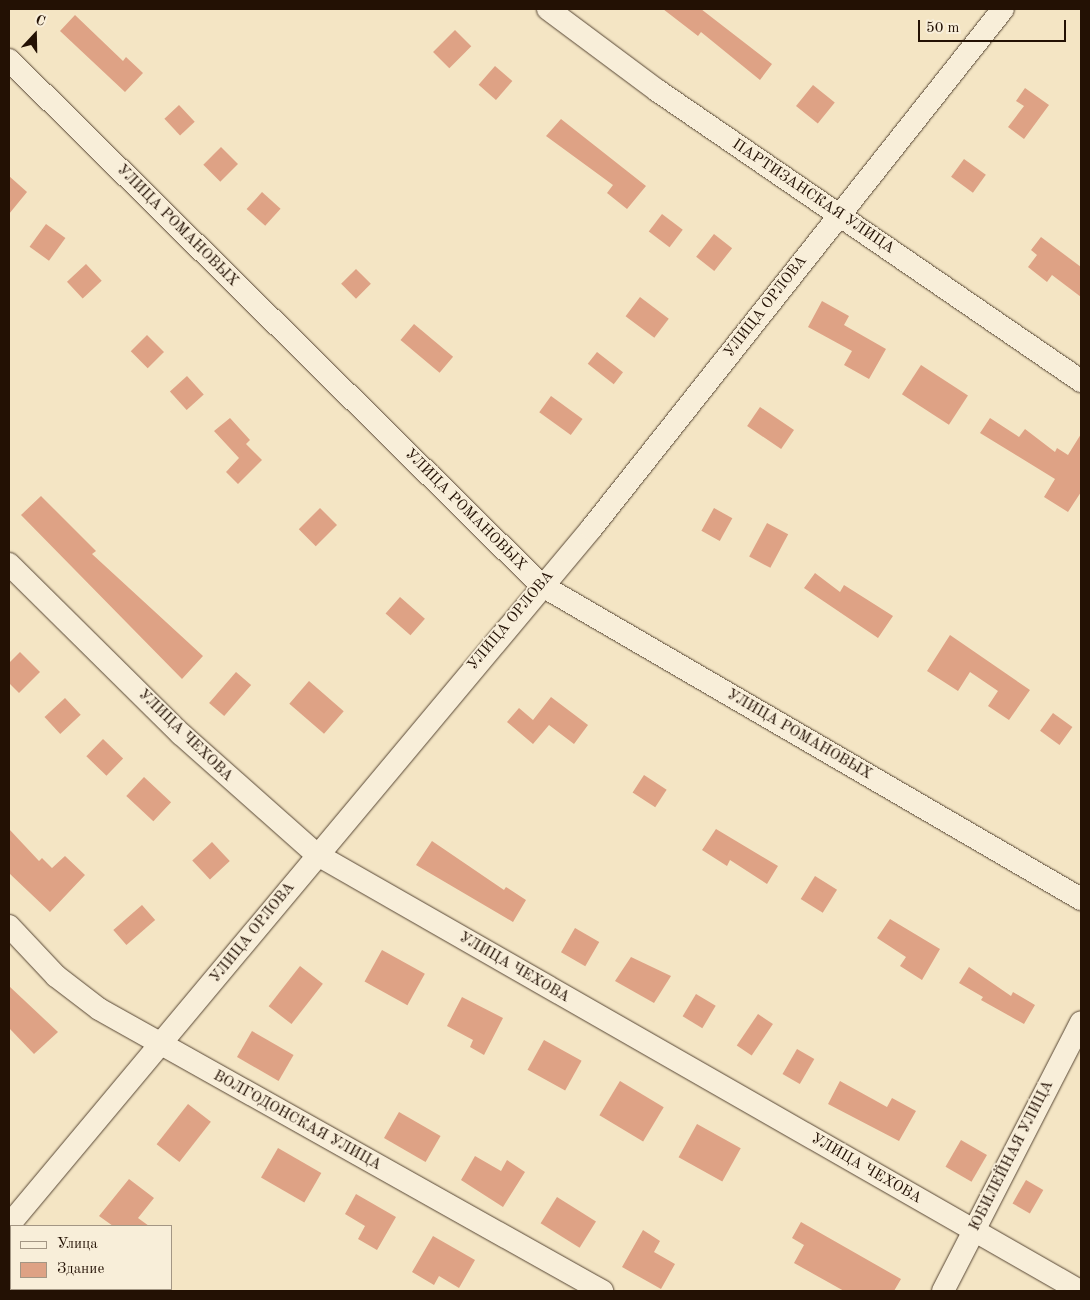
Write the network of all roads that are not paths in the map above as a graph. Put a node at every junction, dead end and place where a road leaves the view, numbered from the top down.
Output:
1 (548, 9) edge
2 (1003, 9) edge
3 (9, 60) edge
4 (838, 215) junction
5 (1081, 380) edge
6 (9, 564) edge
7 (541, 585) junction
8 (316, 854) junction
9 (1081, 899) edge
10 (9, 926) edge
11 (1081, 1022) edge
12 (162, 1046) junction
13 (9, 1225) edge
14 (973, 1230) junction
15 (602, 1291) edge
16 (943, 1291) edge
17 (1080, 1291) edge

1 - 4 street, ПАРТИЗАНСКАЯ УЛИЦА
2 - 4 street, УЛИЦА ОРЛОВА
3 - 7 street, УЛИЦА РОМАНОВЫХ
4 - 5 street, ПАРТИЗАНСКАЯ УЛИЦА
4 - 7 street, УЛИЦА ОРЛОВА
6 - 8 street, УЛИЦА ЧЕХОВА
7 - 8 street, УЛИЦА ОРЛОВА
7 - 9 street, УЛИЦА РОМАНОВЫХ
8 - 12 street, УЛИЦА ОРЛОВА
8 - 14 street, УЛИЦА ЧЕХОВА
10 - 12 street, ВОЛГОДОНСКАЯ УЛИЦА
11 - 14 street, ЮБИЛЕЙНАЯ УЛИЦА
12 - 13 street, УЛИЦА ОРЛОВА
12 - 15 street, ВОЛГОДОНСКАЯ УЛИЦА
14 - 16 street, ЮБИЛЕЙНАЯ УЛИЦА
14 - 17 street, УЛИЦА ЧЕХОВА

